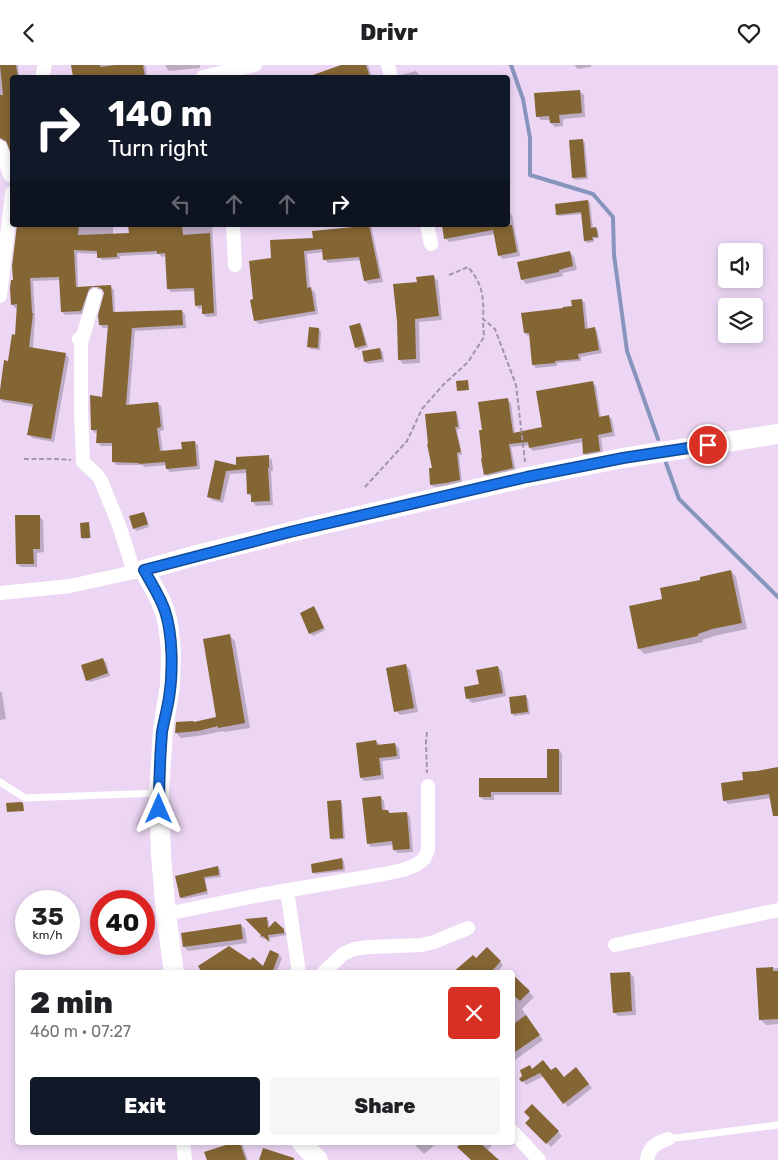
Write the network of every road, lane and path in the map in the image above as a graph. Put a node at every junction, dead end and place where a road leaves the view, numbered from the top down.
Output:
1 (255, 65) edge
2 (211, 75) edge
3 (0, 147) edge
4 (7, 175) edge
5 (10, 206) edge
6 (233, 227) edge
7 (427, 227) edge
8 (431, 244) dead end
9 (2, 259) edge
10 (235, 265) dead end
11 (449, 275) dead end
12 (95, 295) dead end
13 (0, 296) edge
14 (483, 319) junction
15 (778, 434) edge
16 (24, 459) dead end
17 (83, 462) junction
18 (527, 477) junction
19 (365, 487) dead end
20 (139, 571) junction
21 (0, 593) edge
22 (427, 732) dead end
23 (0, 781) edge
24 (428, 785) joint
25 (159, 793) junction
26 (288, 890) junction
27 (778, 910) edge
28 (166, 915) junction
29 (468, 928) dead end
30 (615, 945) dead end
31 (174, 970) edge
32 (299, 970) edge
33 (326, 970) edge
34 (778, 1125) edge
35 (515, 1134) edge
36 (668, 1139) joint
37 (183, 1145) edge
38 (304, 1145) edge
39 (185, 1160) edge
40 (318, 1160) edge
41 (539, 1160) edge
42 (647, 1160) edge

1 - 2 street
3 - 4 street
5 - 9 street
6 - 10 street
7 - 8 street
9 - 13 street
11 - 14 path
12 - 17 street
14 - 18 path
14 - 19 path
15 - 18 street
16 - 17 path
17 - 20 street
18 - 20 street
20 - 21 street
20 - 25 street
22 - 24 path
23 - 25 lane
24 - 26 street
25 - 28 street
26 - 28 street
26 - 32 street
27 - 30 street
28 - 31 street
29 - 33 street
34 - 36 lane
35 - 41 street
36 - 42 street
37 - 39 street
38 - 40 street

